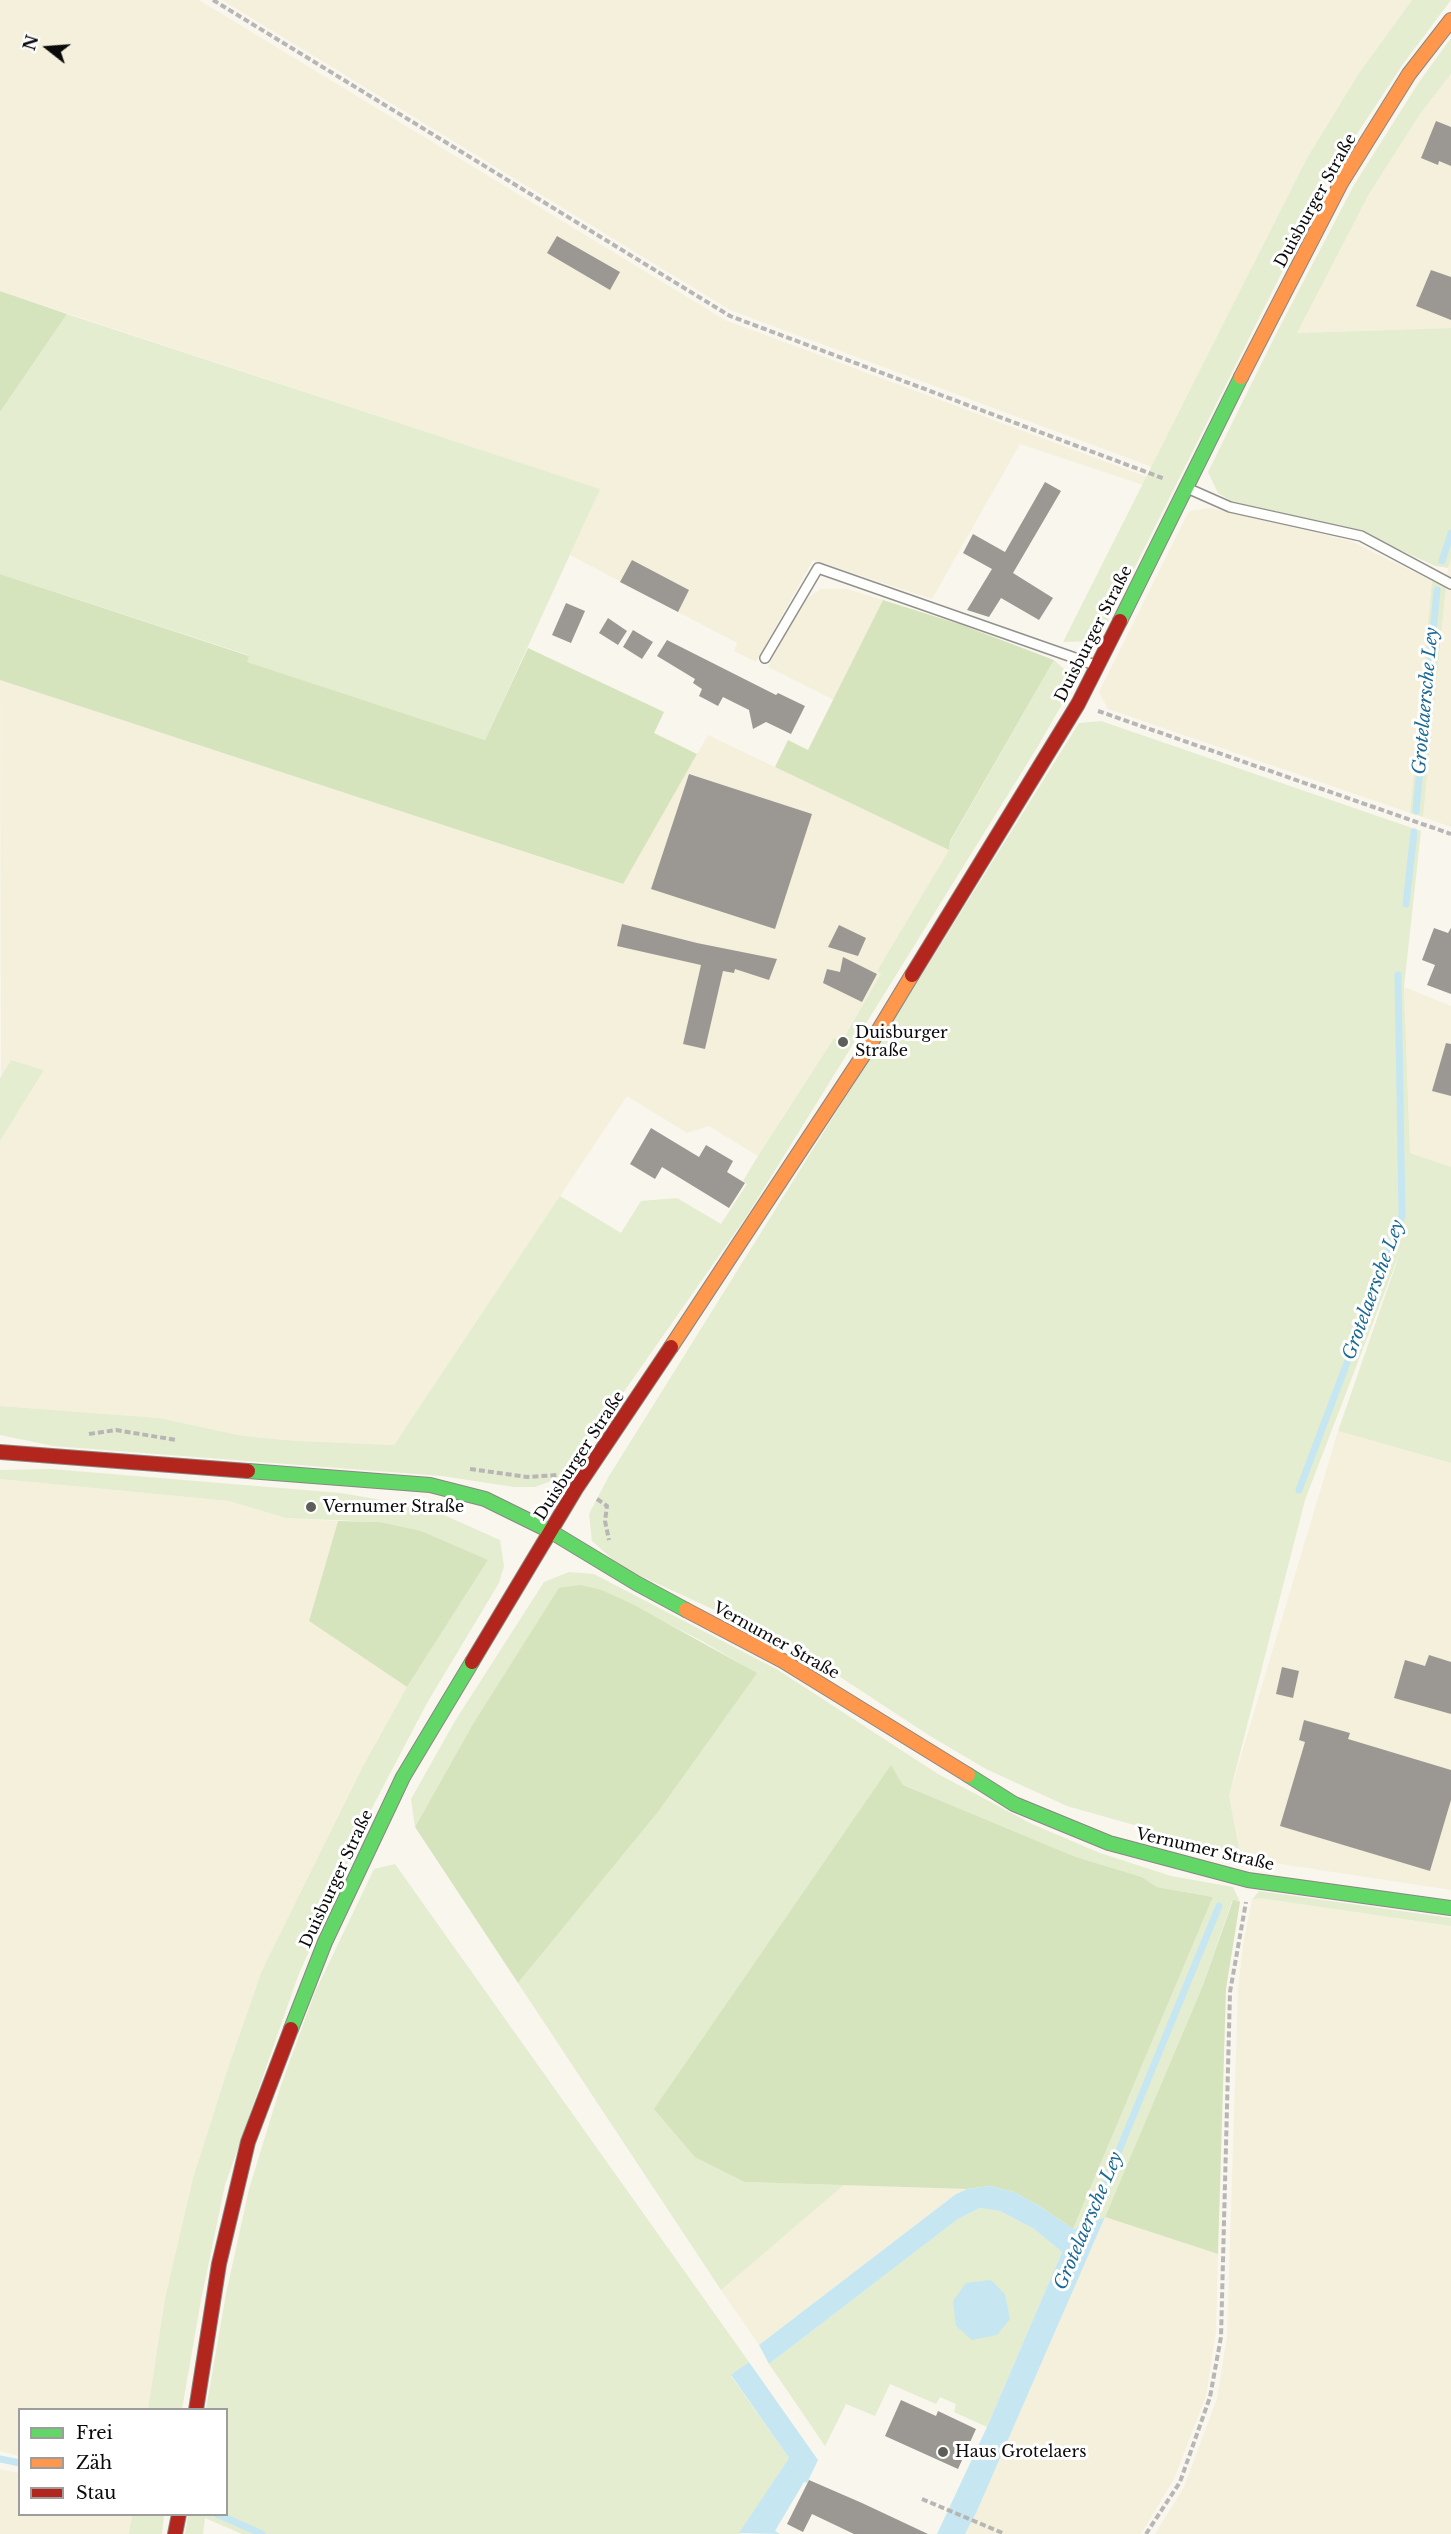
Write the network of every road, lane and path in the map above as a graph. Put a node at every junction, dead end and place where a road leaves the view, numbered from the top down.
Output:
1 (213, 0) edge
2 (1451, 20) edge
3 (1187, 488) junction
4 (1162, 490) dead end
5 (1451, 584) edge
6 (765, 658) dead end
7 (1097, 666) junction
8 (1078, 704) junction
9 (1451, 834) edge
10 (0, 1452) edge
11 (561, 1465) dead end
12 (555, 1474) dead end
13 (577, 1487) junction
14 (550, 1531) junction
15 (610, 1543) dead end
16 (1248, 1880) junction
17 (1451, 1908) edge
18 (196, 2408) edge
19 (922, 2499) dead end
20 (178, 2516) edge
21 (175, 2534) edge
22 (1005, 2534) edge
23 (1146, 2534) edge

1 - 4 path
2 - 3 main road, Duisburger Straße
3 - 5 lane
3 - 7 main road, Duisburger Straße
6 - 7 lane
7 - 8 main road, Duisburger Straße
8 - 9 path
8 - 13 main road, Duisburger Straße
10 - 14 main road, Vernumer Straße
11 - 12 path
13 - 14 main road, Duisburger Straße
13 - 15 path
14 - 16 main road, Vernumer Straße
14 - 18 main road, Duisburger Straße
16 - 17 main road, Vernumer Straße
16 - 23 path
19 - 22 path
20 - 21 main road

